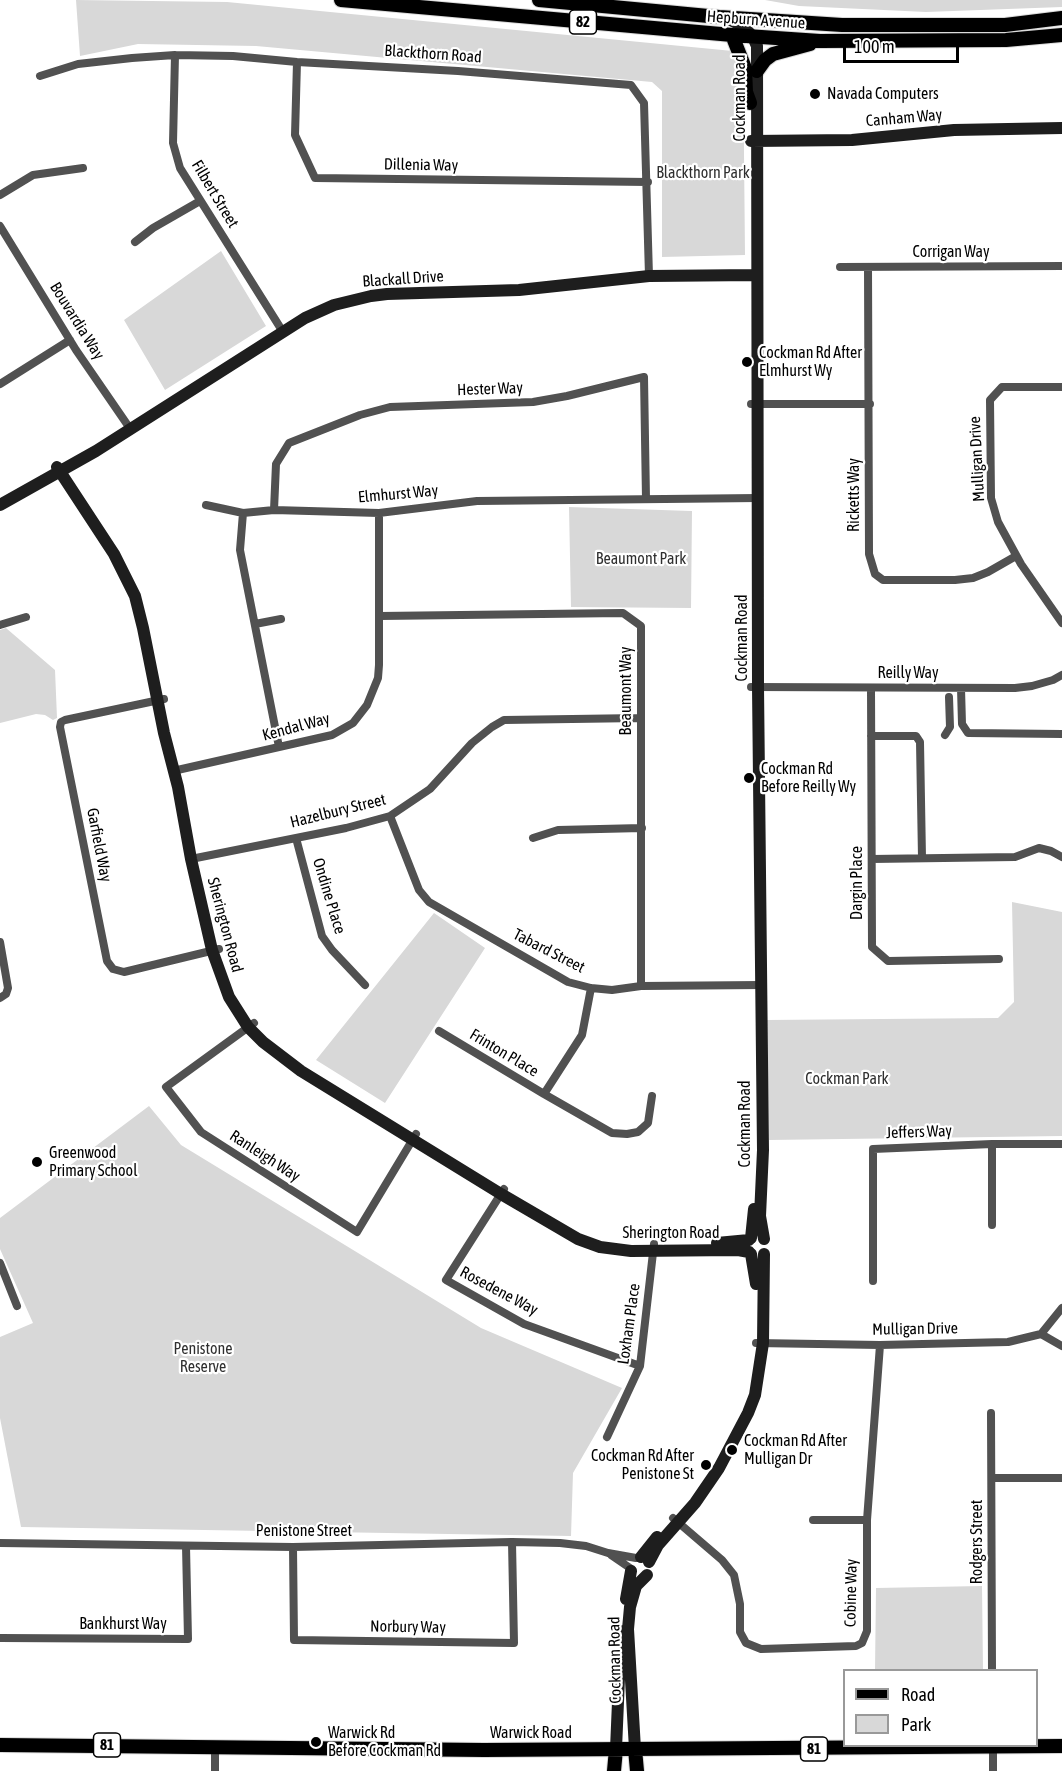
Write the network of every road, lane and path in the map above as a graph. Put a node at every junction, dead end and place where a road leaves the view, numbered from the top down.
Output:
1 (341, 0) edge
2 (539, 0) edge
3 (380, 2) edge
4 (725, 17) junction
5 (1062, 18) edge
6 (773, 21) junction
7 (732, 35) junction
8 (1062, 35) edge
9 (753, 37) junction
10 (820, 41) junction
11 (175, 55) junction
12 (297, 62) junction
13 (757, 71) junction
14 (40, 76) dead end
15 (750, 103) junction
16 (1062, 128) edge
17 (1062, 135) edge
18 (753, 145) junction
19 (83, 168) dead end
20 (648, 182) junction
21 (0, 195) edge
22 (200, 201) junction
23 (0, 226) edge
24 (135, 242) dead end
25 (1062, 266) edge
26 (840, 267) dead end
27 (868, 267) junction
28 (754, 271) junction
29 (649, 273) junction
30 (281, 329) junction
31 (70, 340) junction
32 (0, 384) edge
33 (1062, 387) edge
34 (755, 404) junction
35 (870, 404) junction
36 (129, 427) junction
37 (62, 468) junction
38 (0, 497) edge
39 (755, 498) junction
40 (646, 499) junction
41 (0, 505) edge
42 (206, 505) dead end
43 (274, 510) junction
44 (243, 513) junction
45 (379, 513) junction
46 (1016, 556) junction
47 (380, 616) junction
48 (26, 617) dead end
49 (281, 619) dead end
50 (1062, 623) edge
51 (255, 624) junction
52 (0, 625) edge
53 (1062, 675) edge
54 (755, 687) junction
55 (871, 688) junction
56 (961, 688) junction
57 (949, 697) dead end
58 (161, 700) junction
59 (640, 718) junction
60 (1062, 734) edge
61 (945, 735) dead end
62 (871, 736) junction
63 (279, 747) junction
64 (177, 770) junction
65 (390, 816) junction
66 (642, 828) junction
67 (296, 838) junction
68 (533, 838) dead end
69 (1062, 857) edge
70 (195, 858) junction
71 (872, 858) junction
72 (922, 858) junction
73 (0, 942) edge
74 (216, 950) junction
75 (999, 959) dead end
76 (365, 985) dead end
77 (757, 985) junction
78 (641, 986) junction
79 (591, 988) junction
80 (0, 998) edge
81 (251, 1025) junction
82 (439, 1031) dead end
83 (544, 1095) junction
84 (652, 1096) dead end
85 (415, 1137) junction
86 (992, 1144) junction
87 (1062, 1144) edge
88 (502, 1192) junction
89 (992, 1225) dead end
90 (765, 1239) junction
91 (750, 1246) junction
92 (654, 1248) junction
93 (764, 1254) junction
94 (0, 1263) edge
95 (873, 1281) dead end
96 (17, 1306) dead end
97 (1062, 1308) edge
98 (1041, 1334) junction
99 (759, 1343) junction
100 (880, 1345) junction
101 (1062, 1346) edge
102 (640, 1366) junction
103 (991, 1413) dead end
104 (607, 1437) dead end
105 (992, 1478) junction
106 (1062, 1478) edge
107 (813, 1520) dead end
108 (867, 1520) junction
109 (676, 1521) junction
110 (512, 1542) junction
111 (0, 1543) edge
112 (186, 1546) junction
113 (293, 1546) junction
114 (637, 1563) junction
115 (0, 1638) edge
116 (993, 1669) edge
117 (0, 1745) edge
118 (1038, 1746) edge
119 (1062, 1746) edge
120 (215, 1747) junction
121 (874, 1747) edge
122 (993, 1747) edge
123 (616, 1749) junction
124 (635, 1749) junction
125 (215, 1771) edge
126 (614, 1771) edge
127 (637, 1771) edge
128 (993, 1771) edge

1 - 3 main road, Hepburn Avenue / 82
2 - 4 main road, Hepburn Avenue / 82
3 - 7 main road, Hepburn Avenue / 82
4 - 6 main road, Hepburn Avenue / 82
4 - 9 main road, Cockman Road
5 - 6 main road, Hepburn Avenue / 82
6 - 9 main road, Cockman Road
7 - 9 main road, Hepburn Avenue / 82
7 - 15 main road
8 - 10 main road, Hepburn Avenue / 82
9 - 10 main road, Hepburn Avenue / 82
9 - 13 main road, Cockman Road
9 - 15 main road, Cockman Road
10 - 13 main road
11 - 12 street, Blackthorn Road
11 - 14 street, Blackthorn Road
11 - 22 street, Filbert Street
12 - 20 street, Blackthorn Road
12 - 20 street, Dillenia Way
13 - 18 main road, Cockman Road
15 - 18 main road, Cockman Road
16 - 18 main road, Canham Way
17 - 18 main road, Canham Way
18 - 28 main road, Cockman Road
19 - 21 street
20 - 29 street, Blackthorn Road
22 - 24 street
22 - 30 street, Filbert Street
23 - 31 street, Bouvardia Way
25 - 27 street, Corrigan Way
26 - 27 street, Corrigan Way
27 - 35 street, Ricketts Way
28 - 29 main road, Blackall Drive
28 - 34 main road, Cockman Road
29 - 30 main road, Blackall Drive
30 - 36 main road, Blackall Drive
31 - 32 street
31 - 36 street, Bouvardia Way
33 - 46 street, Mulligan Drive
34 - 35 street
34 - 39 main road, Cockman Road
35 - 46 street, Ricketts Way
36 - 37 main road, Blackall Drive
37 - 38 main road, Blackall Drive
37 - 41 main road, Blackall Drive
37 - 58 main road, Sherington Road
39 - 40 street, Elmhurst Way
39 - 54 main road, Cockman Road
40 - 43 street, Hester Way
40 - 45 street, Elmhurst Way
42 - 44 street
43 - 44 street, Elmhurst Way
43 - 45 street, Elmhurst Way
44 - 51 street
45 - 47 street, Kendal Way
46 - 50 street, Mulligan Drive
47 - 59 street, Beaumont Way
47 - 63 street, Kendal Way
48 - 52 street
49 - 51 street
51 - 63 street
53 - 56 street, Reilly Way
54 - 55 street, Reilly Way
54 - 77 main road, Cockman Road
55 - 56 street, Reilly Way
55 - 62 street, Dargin Place
56 - 60 street
57 - 61 street
58 - 64 main road, Sherington Road
58 - 74 street, Garfield Way
59 - 65 street, Hazelbury Street
59 - 66 street, Beaumont Way
62 - 71 street, Dargin Place
62 - 72 street
63 - 64 street, Kendal Way
64 - 70 main road, Sherington Road
65 - 67 street, Hazelbury Street
65 - 79 street, Tabard Street
66 - 68 street
66 - 78 street, Beaumont Way
67 - 70 street, Hazelbury Street
67 - 76 street, Ondine Place
69 - 72 street
70 - 74 main road, Sherington Road
71 - 72 street
71 - 75 street, Dargin Place
73 - 80 street
74 - 81 main road, Sherington Road
77 - 78 street, Tabard Street
77 - 90 main road, Cockman Road
77 - 91 main road, Cockman Road
78 - 79 street, Tabard Street
79 - 83 street, Frinton Place
81 - 85 main road, Sherington Road
81 - 85 street, Ranleigh Way
82 - 83 street, Frinton Place
83 - 84 street
85 - 88 main road, Sherington Road
86 - 87 street, Jeffers Way
86 - 89 street
86 - 95 street, Jeffers Way
88 - 92 main road, Sherington Road
88 - 102 street, Rosedene Way
90 - 91 main road
90 - 93 main road
91 - 92 main road, Sherington Road
91 - 93 main road
91 - 99 main road, Cockman Road
92 - 102 street, Loxham Place
93 - 99 main road, Cockman Road
94 - 96 street
97 - 98 street
98 - 100 street, Mulligan Drive
98 - 101 street
99 - 100 street, Mulligan Drive
99 - 109 main road, Cockman Road
100 - 108 street, Cobine Way
102 - 104 street, Loxham Place
103 - 105 street, Rodgers Street
105 - 106 street
105 - 116 street, Rodgers Street
107 - 108 street
108 - 109 street, Cobine Way
109 - 114 main road, Cockman Road
110 - 113 street, Penistone Street
110 - 113 street, Norbury Way
110 - 114 street, Penistone Street
111 - 112 street, Penistone Street
112 - 113 street, Penistone Street
112 - 115 street, Bankhurst Way
114 - 123 main road, Cockman Road
114 - 124 main road, Cockman Road
117 - 120 main road, Warwick Road / 81
118 - 119 main road, Warwick Road / 81
120 - 123 main road, Warwick Road / 81
120 - 125 street
121 - 124 main road, Warwick Road / 81
122 - 128 street
123 - 124 main road, Warwick Road / 81
123 - 126 main road
124 - 127 main road

